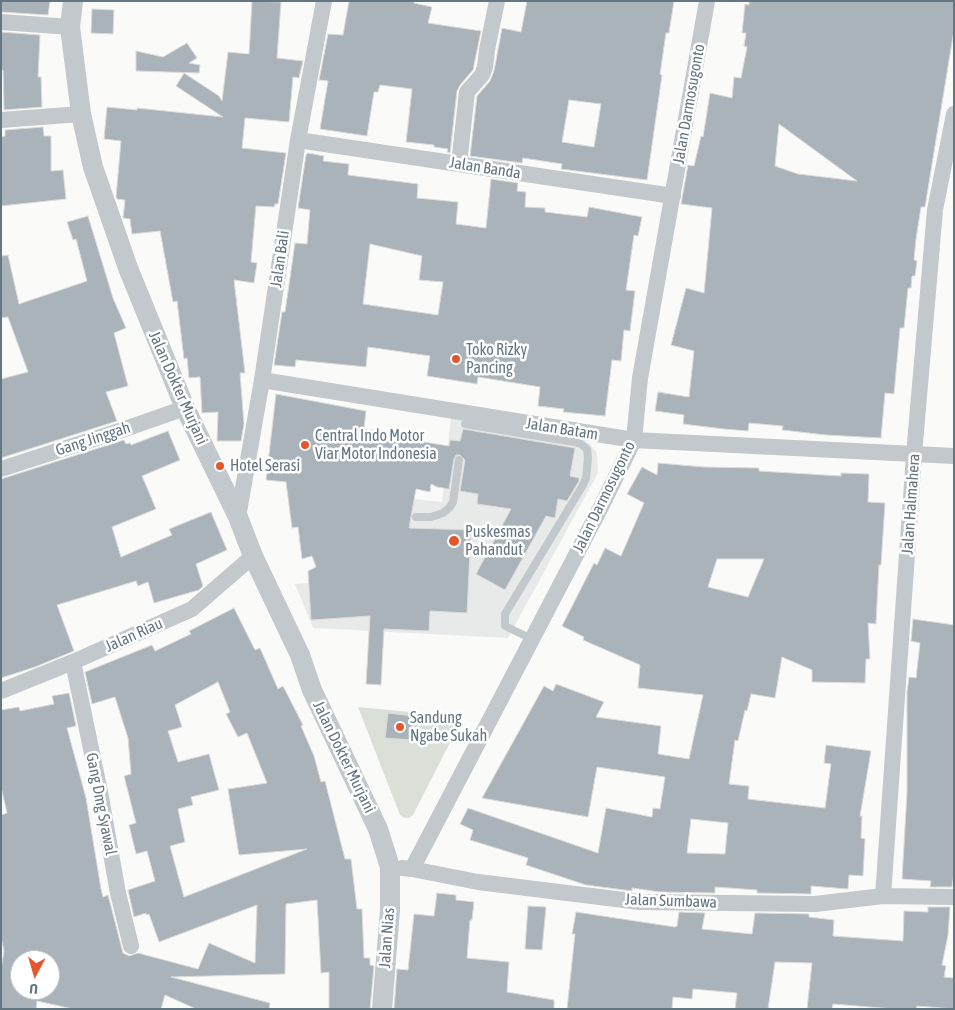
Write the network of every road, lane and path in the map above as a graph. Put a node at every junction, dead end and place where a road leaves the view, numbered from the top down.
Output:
1 (73, 1) edge
2 (324, 1) edge
3 (497, 1) edge
4 (707, 1) edge
5 (1, 22) edge
6 (70, 27) junction
7 (81, 114) junction
8 (954, 114) edge
9 (1, 120) edge
10 (298, 140) junction
11 (459, 164) junction
12 (673, 196) junction
13 (262, 380) junction
14 (185, 408) junction
15 (465, 421) junction
16 (634, 440) junction
17 (914, 455) junction
18 (954, 456) edge
19 (460, 460) dead end
20 (1, 469) edge
21 (416, 517) dead end
22 (238, 518) junction
23 (253, 556) junction
24 (532, 639) junction
25 (74, 662) junction
26 (1, 691) edge
27 (390, 868) junction
28 (412, 869) junction
29 (883, 896) junction
30 (954, 897) edge
31 (131, 946) dead end
32 (382, 1009) edge

1 - 6 street, Jalan Dokter Murjani
2 - 10 street, Jalan Bali
3 - 11 street
4 - 12 street, Jalan Darmosugonto
5 - 6 street
6 - 7 street, Jalan Dokter Murjani
7 - 9 street
7 - 14 street, Jalan Dokter Murjani
8 - 17 street, Jalan Halmahera
10 - 11 street, Jalan Banda
10 - 13 street, Jalan Bali
11 - 12 street, Jalan Banda
12 - 16 street, Jalan Darmosugonto
13 - 15 street, Jalan Batam
13 - 22 street, Jalan Bali
14 - 20 street, Gang Jinggah
14 - 22 street, Jalan Dokter Murjani
15 - 16 street, Jalan Batam
15 - 24 lane
16 - 17 street, Jalan Batam
16 - 24 street, Jalan Darmosugonto
17 - 18 street, Jalan Batam
17 - 29 street, Jalan Halmahera
19 - 21 lane
22 - 23 street, Jalan Dokter Murjani
23 - 25 street, Jalan Riau
23 - 27 street, Jalan Dokter Murjani
24 - 28 street, Jalan Darmosugonto
25 - 26 street, Jalan Riau
25 - 31 street, Gang Dmg Syawal
27 - 28 street, Jalan Sumbawa
27 - 32 street, Jalan Nias
28 - 29 street, Jalan Sumbawa
29 - 30 street, Jalan Sumbawa

